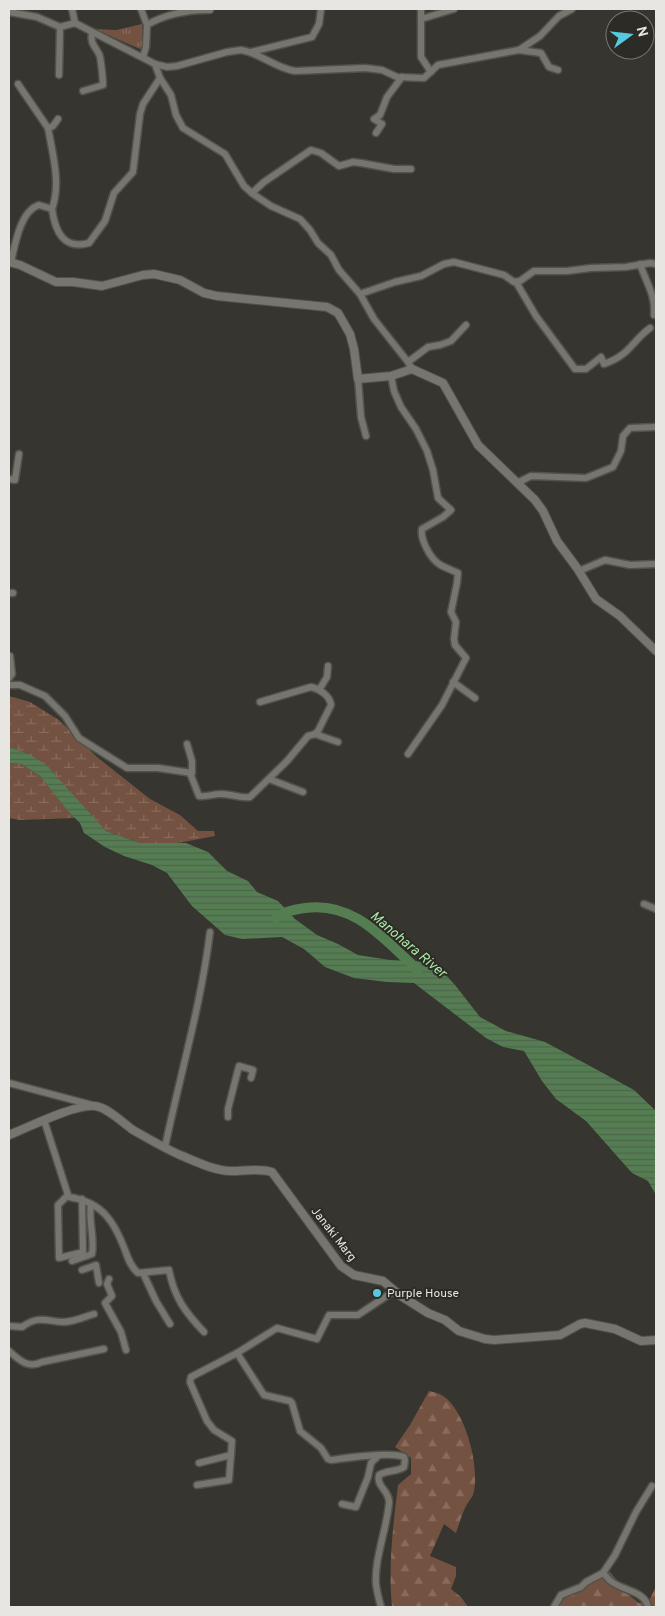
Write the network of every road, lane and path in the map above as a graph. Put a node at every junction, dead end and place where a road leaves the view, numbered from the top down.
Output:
1 (72, 9) edge
2 (141, 9) edge
3 (321, 9) edge
4 (421, 9) edge
5 (454, 9) edge
6 (572, 9) edge
7 (210, 10) dead end
8 (9, 12) edge
9 (420, 18) junction
10 (75, 23) junction
11 (147, 26) junction
12 (60, 27) junction
13 (92, 32) junction
14 (519, 50) junction
15 (251, 52) junction
16 (143, 57) junction
17 (155, 64) junction
18 (558, 70) dead end
19 (431, 72) junction
20 (59, 75) dead end
21 (402, 77) junction
22 (160, 78) junction
23 (18, 84) dead end
24 (83, 91) dead end
25 (58, 119) dead end
26 (48, 128) junction
27 (376, 133) dead end
28 (411, 169) dead end
29 (252, 193) junction
30 (52, 209) junction
31 (10, 262) edge
32 (640, 264) junction
33 (656, 264) edge
34 (516, 282) junction
35 (360, 294) junction
36 (654, 316) dead end
37 (466, 325) dead end
38 (650, 328) dead end
39 (410, 365) junction
40 (391, 376) junction
41 (358, 379) junction
42 (656, 427) edge
43 (366, 436) dead end
44 (19, 454) dead end
45 (9, 479) edge
46 (517, 483) junction
47 (656, 564) edge
48 (579, 571) junction
49 (656, 651) edge
50 (10, 656) edge
51 (328, 666) dead end
52 (9, 678) edge
53 (453, 682) junction
54 (9, 685) edge
55 (319, 690) junction
56 (475, 698) dead end
57 (260, 702) dead end
58 (315, 734) junction
59 (338, 742) dead end
60 (187, 744) dead end
61 (408, 754) dead end
62 (190, 773) junction
63 (269, 779) junction
64 (303, 792) dead end
65 (644, 904) dead end
66 (656, 909) edge
67 (210, 932) dead end
68 (251, 1078) dead end
69 (9, 1082) edge
70 (95, 1106) junction
71 (228, 1117) dead end
72 (44, 1120) junction
73 (9, 1135) edge
74 (166, 1147) junction
75 (68, 1195) junction
76 (82, 1199) junction
77 (91, 1204) junction
78 (72, 1261) dead end
79 (82, 1270) dead end
80 (144, 1273) junction
81 (109, 1279) dead end
82 (99, 1282) dead end
83 (394, 1291) junction
84 (94, 1314) dead end
85 (170, 1324) dead end
86 (9, 1326) edge
87 (204, 1332) dead end
88 (656, 1340) edge
89 (104, 1349) dead end
90 (9, 1350) edge
91 (126, 1350) dead end
92 (237, 1353) junction
93 (231, 1455) junction
94 (379, 1455) junction
95 (199, 1463) dead end
96 (197, 1485) dead end
97 (652, 1486) dead end
98 (342, 1504) dead end
99 (603, 1573) junction
100 (381, 1607) edge
101 (554, 1607) edge
102 (648, 1607) edge

1 - 10 street
2 - 11 street
3 - 15 street
4 - 9 street
5 - 9 street
6 - 14 street
7 - 11 street
8 - 12 street
9 - 19 street
10 - 12 street
10 - 13 street
11 - 16 street
12 - 20 street
13 - 16 street
13 - 24 street
14 - 18 street
14 - 19 street
15 - 17 street
15 - 21 street
16 - 17 street
17 - 22 street
19 - 21 street
21 - 27 street
22 - 29 street
22 - 30 street
23 - 26 street
25 - 26 street
26 - 30 street
28 - 29 street
29 - 35 street
30 - 31 street
31 - 41 street
32 - 33 street
32 - 34 street
32 - 36 street
34 - 35 street
34 - 38 street
35 - 39 street
37 - 39 street
39 - 40 street
39 - 46 street
40 - 41 street
40 - 53 street
41 - 43 street
42 - 46 street
44 - 45 street
46 - 48 street
47 - 48 street
48 - 49 street
50 - 52 street
51 - 55 street
53 - 56 street
53 - 61 street
54 - 62 street
55 - 57 street
55 - 58 street
58 - 59 street
58 - 63 street
60 - 62 street
62 - 63 street
63 - 64 street
65 - 66 street
67 - 74 street
68 - 71 street
69 - 70 street
70 - 72 street
70 - 74 street, Janaki Marg
72 - 73 street
72 - 75 street
74 - 83 street, Janaki Marg
75 - 76 street
75 - 76 street
76 - 77 street
77 - 78 street
77 - 80 street
79 - 82 street
80 - 85 street
80 - 87 street
81 - 91 street
83 - 88 street, Janaki Marg
83 - 92 street
84 - 86 street
89 - 90 street
92 - 93 street
92 - 94 street
93 - 95 street
93 - 96 street
94 - 98 street
94 - 100 street
97 - 99 street
99 - 101 street
99 - 102 street

